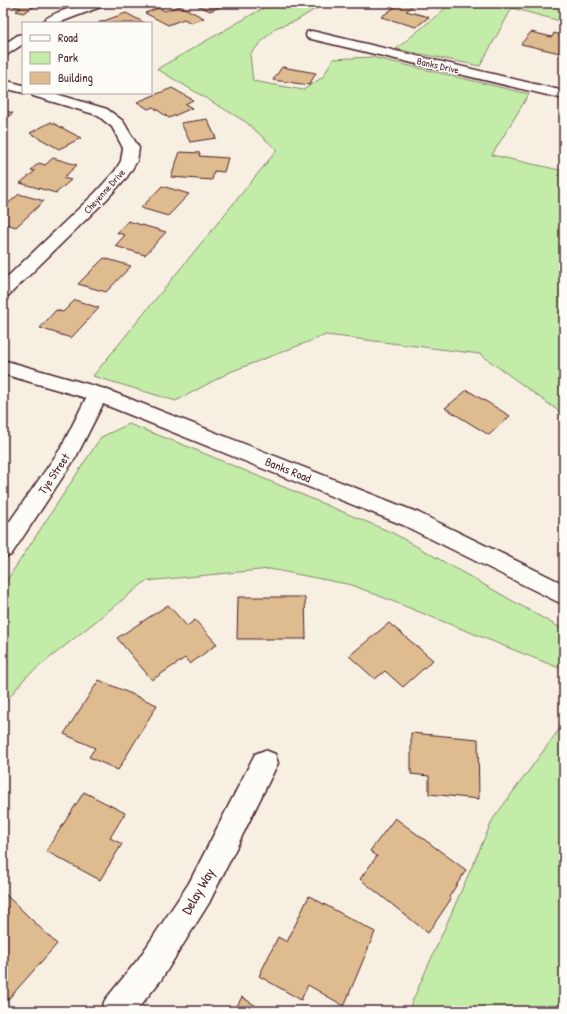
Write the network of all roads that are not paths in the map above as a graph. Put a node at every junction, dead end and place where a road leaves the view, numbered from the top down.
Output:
1 (99, 3) edge
2 (50, 22) edge
3 (312, 35) dead end
4 (22, 39) edge
5 (3, 50) edge
6 (3, 84) edge
7 (22, 89) edge
8 (41, 94) edge
9 (564, 95) edge
10 (3, 291) edge
11 (3, 367) edge
12 (98, 394) junction
13 (3, 549) edge
14 (564, 595) edge
15 (265, 763) dead end
16 (116, 1011) edge

1 - 2 street
3 - 9 street, Banks Drive
4 - 5 street
6 - 7 street
8 - 10 street, Cheyenne Drive
11 - 12 street, Banks Road
12 - 13 street, Tye Street
12 - 14 street, Banks Road
15 - 16 street, Delay Way

